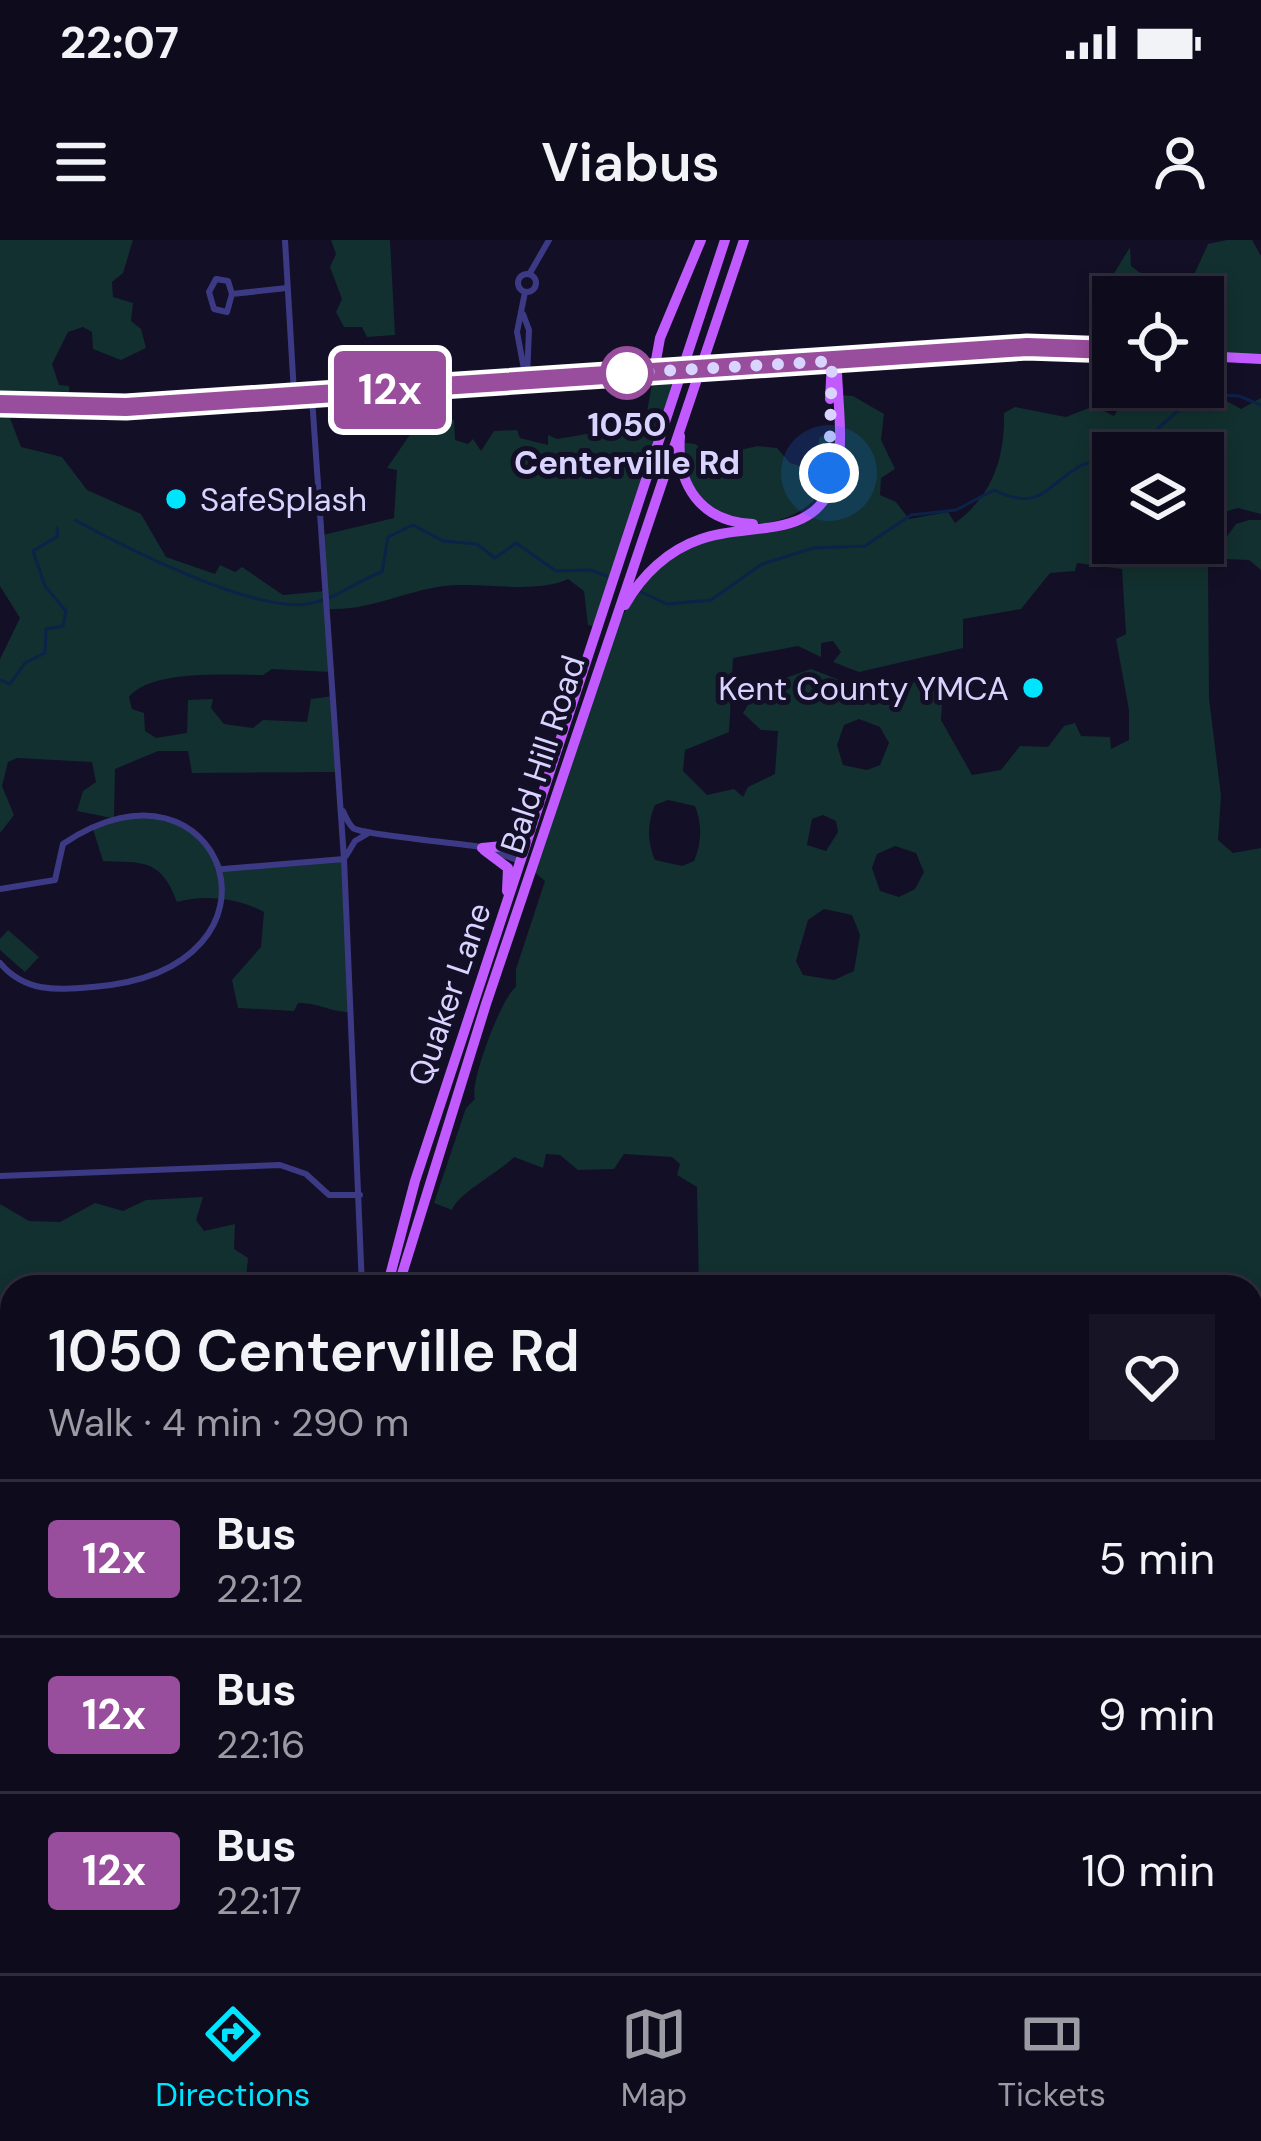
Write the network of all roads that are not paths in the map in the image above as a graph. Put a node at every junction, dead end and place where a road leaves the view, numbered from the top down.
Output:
1 (285, 240) edge
2 (549, 240) edge
3 (701, 240) edge
4 (725, 240) edge
5 (744, 240) edge
6 (287, 288) junction
7 (232, 294) junction
8 (1092, 349) edge
9 (1224, 357) edge
10 (1261, 359) edge
11 (832, 361) junction
12 (654, 371) junction
13 (526, 380) junction
14 (295, 398) junction
15 (312, 398) junction
16 (0, 404) edge
17 (681, 423) junction
18 (609, 638) junction
19 (555, 762) junction
20 (340, 802) junction
21 (368, 834) junction
22 (482, 848) junction
23 (344, 860) junction
24 (528, 864) junction
25 (223, 869) junction
26 (0, 889) edge
27 (500, 926) junction
28 (0, 963) edge
29 (0, 1176) edge
30 (360, 1196) junction
31 (362, 1275) edge
32 (390, 1275) edge
33 (404, 1275) edge

1 - 6 street
2 - 13 street
3 - 12 main road
4 - 19 main road, Quaker Lane
5 - 17 main road, Bald Hill Road
6 - 7 street
6 - 14 street
7 - 7 street
8 - 11 main road
9 - 10 main road
11 - 12 main road, bridge
11 - 17 main road
11 - 18 main road
12 - 13 main road
13 - 15 main road
14 - 15 main road
14 - 16 main road
15 - 20 street, Quaker Lane
17 - 18 main road, Bald Hill Road
18 - 24 main road, Bald Hill Road
19 - 22 main road
19 - 24 main road, Quaker Lane
20 - 21 street
20 - 23 street, Quaker Lane
21 - 22 street
21 - 23 street
22 - 24 street
22 - 27 main road
23 - 25 street
23 - 30 street, Quaker Lane
24 - 27 main road, Quaker Lane
24 - 33 main road, Bald Hill Road
25 - 26 street
25 - 28 street
27 - 32 main road, Quaker Lane
29 - 30 street
30 - 31 street, Quaker Lane

